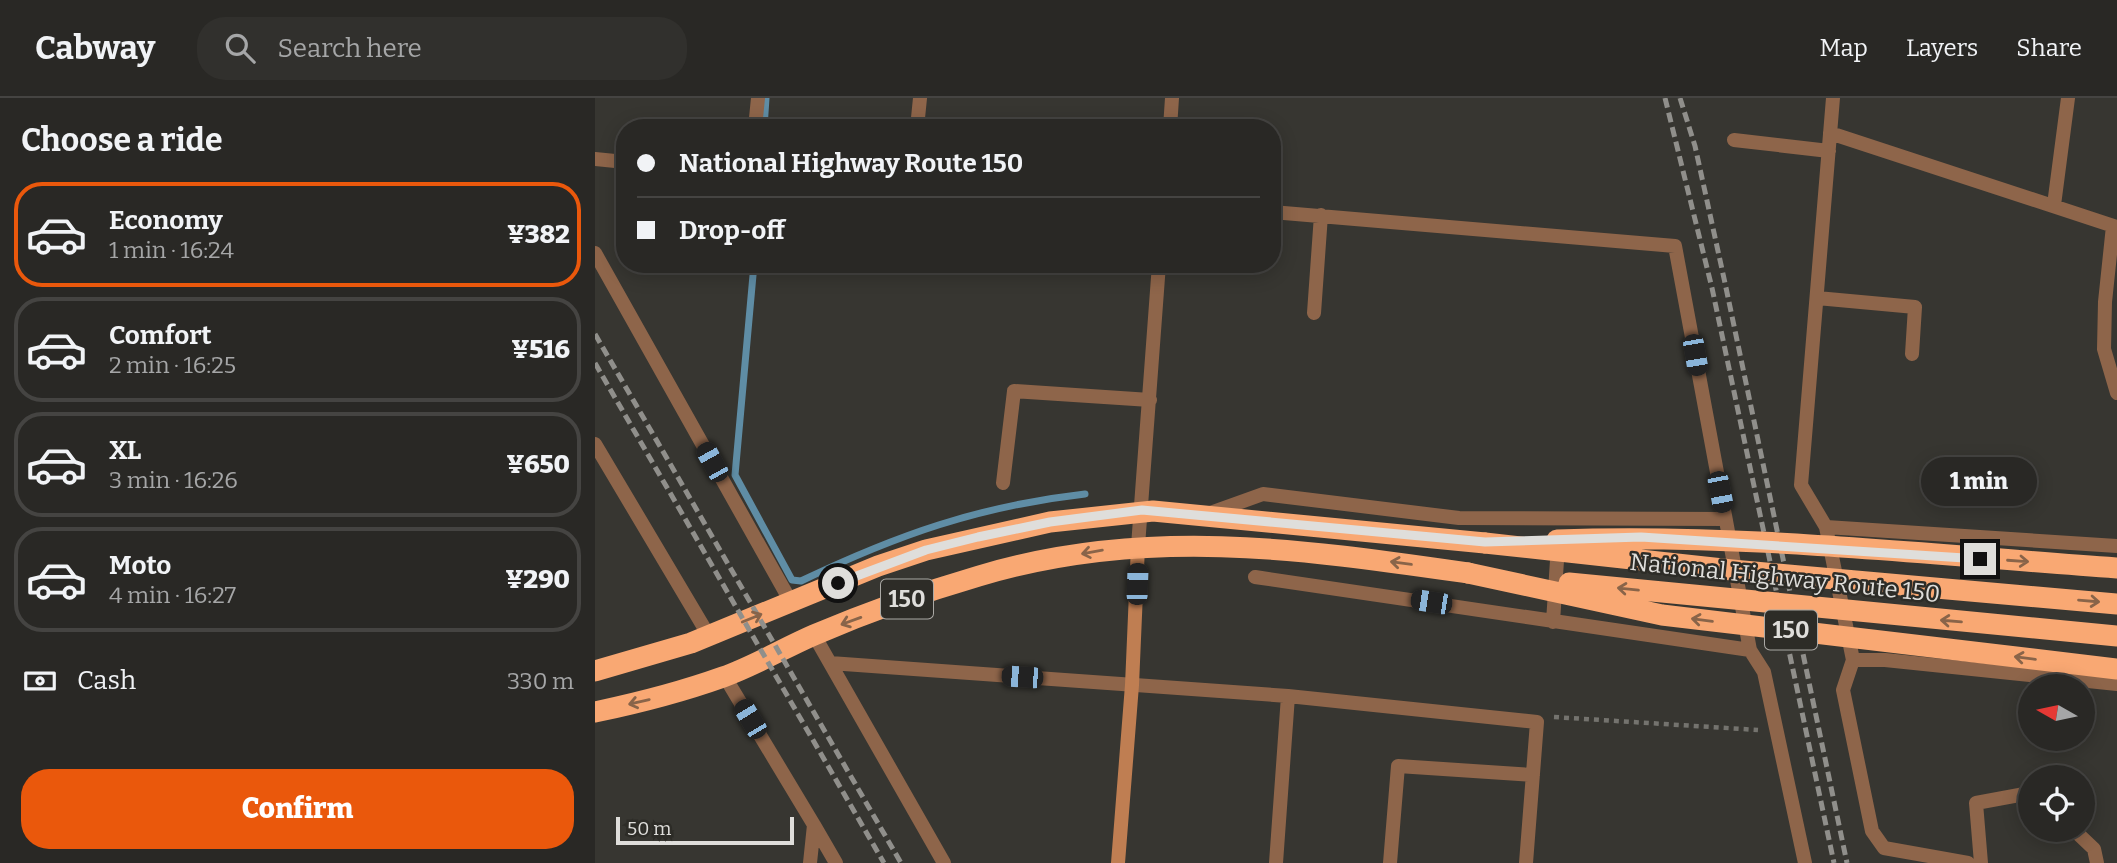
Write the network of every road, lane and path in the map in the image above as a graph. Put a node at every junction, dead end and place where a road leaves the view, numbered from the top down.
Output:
1 (758, 98) edge
2 (920, 98) edge
3 (1172, 98) edge
4 (1833, 98) edge
5 (2068, 98) edge
6 (756, 119) edge
7 (918, 119) edge
8 (1171, 119) edge
9 (1830, 133) junction
10 (1734, 140) dead end
11 (1829, 151) junction
12 (595, 159) edge
13 (616, 161) edge
14 (2054, 205) junction
15 (1281, 213) edge
16 (1321, 215) junction
17 (2115, 227) edge
18 (595, 253) edge
19 (1158, 273) edge
20 (601, 278) edge
21 (1817, 298) junction
22 (1314, 313) dead end
23 (1912, 354) dead end
24 (2117, 393) edge
25 (1150, 400) junction
26 (595, 443) edge
27 (1003, 483) dead end
28 (1142, 510) junction
29 (1202, 516) junction
30 (1560, 519) junction
31 (1725, 519) junction
32 (1826, 527) junction
33 (1485, 542) junction
34 (1138, 546) junction
35 (2117, 546) edge
36 (2117, 568) edge
37 (1468, 573) junction
38 (1255, 576) dead end
39 (791, 602) junction
40 (2117, 604) edge
41 (1553, 622) junction
42 (814, 635) junction
43 (709, 636) junction
44 (2117, 636) edge
45 (1750, 650) junction
46 (1853, 660) junction
47 (830, 663) junction
48 (2117, 669) edge
49 (595, 671) edge
50 (725, 677) junction
51 (2117, 684) edge
52 (1132, 685) junction
53 (1288, 696) junction
54 (595, 712) edge
55 (1537, 722) junction
56 (1777, 731) junction
57 (1533, 775) junction
58 (2018, 795) edge
59 (814, 825) junction
60 (2087, 842) edge
61 (810, 863) edge
62 (836, 863) edge
63 (944, 863) edge
64 (1118, 863) edge
65 (1276, 863) edge
66 (1390, 863) edge
67 (1527, 863) edge
68 (1805, 863) edge
69 (1968, 863) edge
70 (1981, 863) edge
71 (2097, 863) edge

1 - 6 street
2 - 7 street
3 - 8 street
4 - 9 street
5 - 14 street
9 - 11 street
9 - 14 street
10 - 11 street
11 - 21 street
12 - 13 street
14 - 17 street
15 - 16 street
16 - 22 street
16 - 31 street
17 - 24 street
18 - 20 street
19 - 25 street
20 - 39 street
21 - 23 street
21 - 32 street
25 - 27 street
25 - 28 street
26 - 43 street
28 - 29 highway, National Highway Route 150 / 150
28 - 34 street
28 - 39 highway, National Highway Route 150 / 150
29 - 30 street
29 - 33 highway, National Highway Route 150 / 150
30 - 31 street
30 - 41 street
31 - 45 street
32 - 35 street
32 - 46 street
33 -> 36 highway, 150, bridge
33 -> 40 highway, National Highway Route 150 / 150, bridge
37 -> 34 highway, National Highway Route 150 / 150
34 -> 42 highway, National Highway Route 150 / 150
34 - 52 street
44 -> 37 highway, National Highway Route 150 / 150, bridge
48 -> 37 highway, 150, bridge
38 - 41 street
43 -> 39 highway, National Highway Route 150 / 150
41 - 45 street
42 - 47 street
42 - 50 highway, National Highway Route 150 / 150
43 - 49 highway, National Highway Route 150 / 150
45 - 56 street
46 - 51 street
46 - 69 street
47 - 52 street
47 - 63 street
50 -> 54 highway, National Highway Route 150 / 150
50 - 59 street
52 - 53 street
52 - 64 street
53 - 55 street
53 - 65 street
55 - 56 path
55 - 57 street
56 - 68 street
57 - 66 street
57 - 67 street
58 - 70 street
59 - 61 street
59 - 62 street
60 - 71 street

